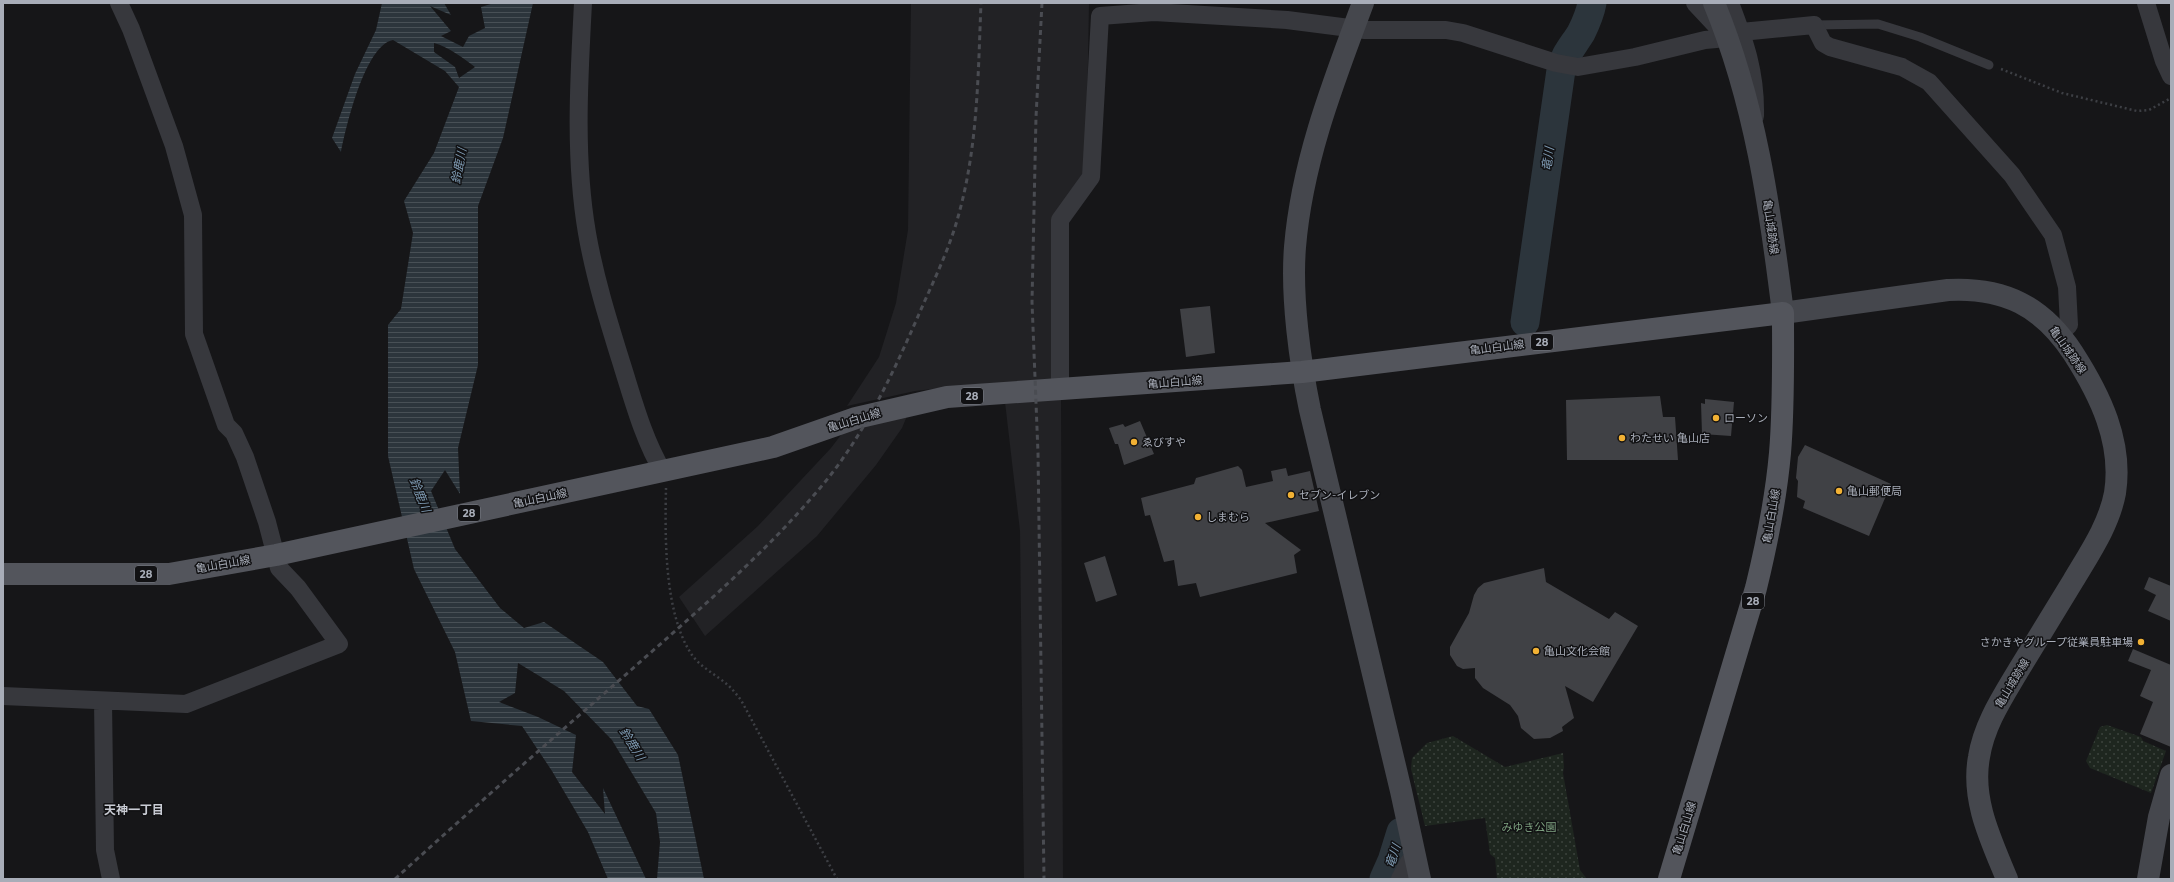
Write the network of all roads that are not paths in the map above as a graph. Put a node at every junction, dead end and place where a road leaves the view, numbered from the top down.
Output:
1 (119, 3) edge
2 (583, 3) edge
3 (1363, 3) edge
4 (1695, 3) edge
5 (1714, 3) edge
6 (1730, 3) edge
7 (2146, 3) edge
8 (1154, 7) edge
9 (1814, 25) junction
10 (1354, 28) junction
11 (1734, 35) junction
12 (1989, 65) road end
13 (2171, 76) edge
14 (1782, 313) junction
15 (2060, 334) junction
16 (1302, 372) junction
17 (1060, 388) junction
18 (657, 473) junction
19 (282, 553) junction
20 (3, 574) edge
21 (3, 696) edge
22 (103, 701) junction
23 (2170, 779) edge
24 (1415, 858) junction
25 (111, 879) edge
26 (1400, 879) edge
27 (1420, 879) edge
28 (1669, 879) edge
29 (2007, 879) edge
30 (2148, 879) edge

1 - 19 street
2 - 18 street
3 - 10 main road
4 - 11 street
5 - 11 main road, 亀山城跡線
6 - 11 street
7 - 13 street
8 - 10 street
8 - 17 street
9 - 11 street
9 - 12 lane
9 - 15 street
10 - 11 street
10 - 16 main road
11 - 14 main road, 亀山城跡線
14 - 15 main road, 亀山城跡線
14 - 16 main road, 亀山白山線 / 28
14 - 28 main road, 亀山白山線 / 28
15 - 29 main road, 亀山城跡線
16 - 17 main road, 亀山白山線 / 28
16 - 24 main road
17 - 18 main road, 亀山白山線 / 28
18 - 19 main road, 亀山白山線 / 28
19 - 20 main road, 亀山白山線 / 28
19 - 22 street
21 - 22 street
22 - 25 street
23 - 30 main road
24 - 26 street
24 - 27 main road

